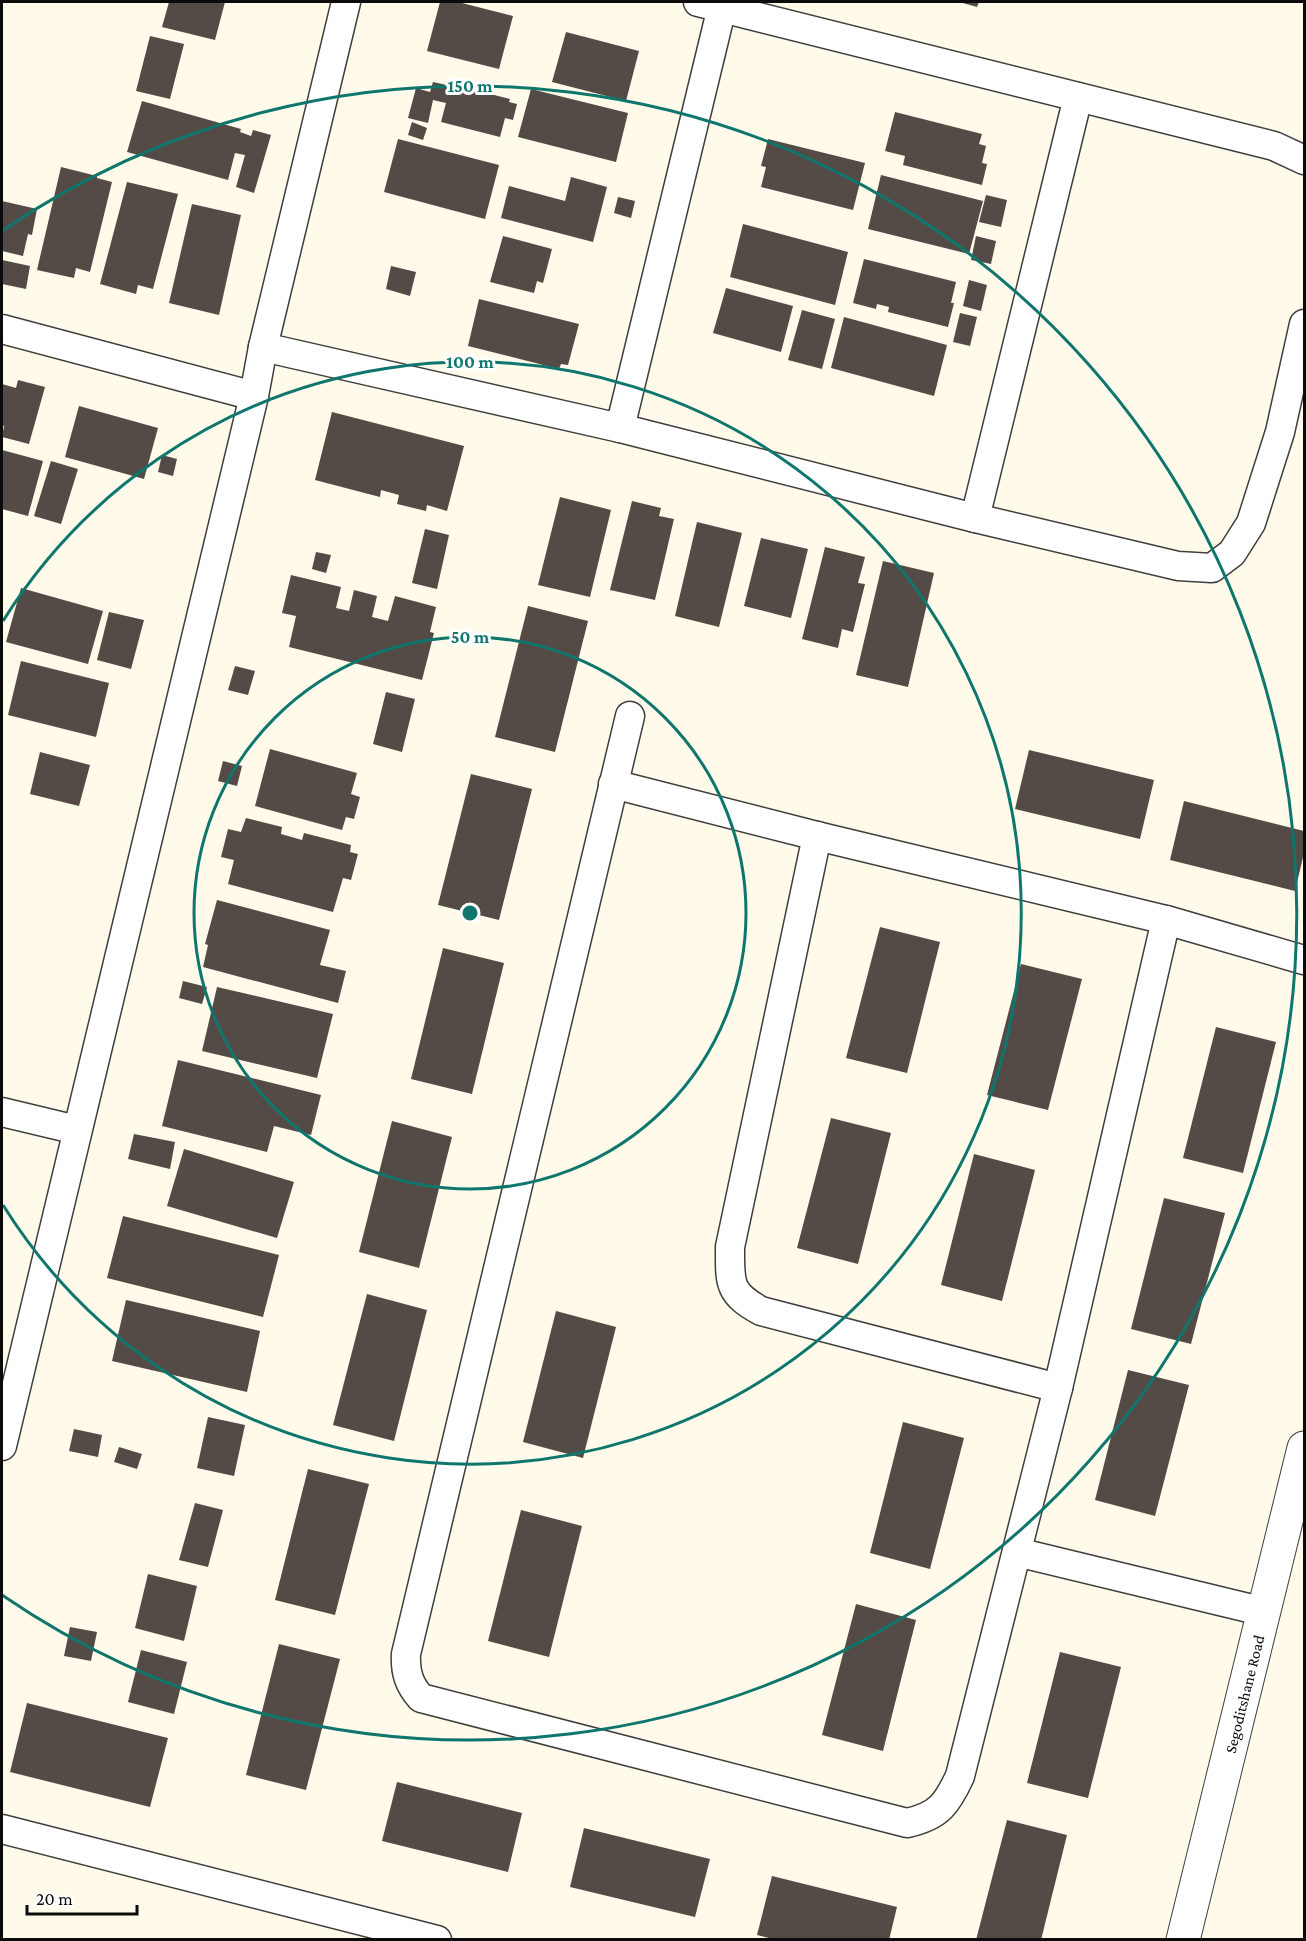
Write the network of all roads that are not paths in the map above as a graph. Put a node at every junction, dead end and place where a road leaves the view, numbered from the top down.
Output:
1 (346, 2) edge
2 (710, 4) edge
3 (1078, 97) junction
4 (1305, 160) edge
5 (1305, 324) edge
6 (2, 329) edge
7 (263, 348) junction
8 (254, 396) junction
9 (620, 428) junction
10 (975, 518) junction
11 (630, 716) dead end
12 (613, 784) junction
13 (817, 836) junction
14 (1166, 920) junction
15 (1305, 960) edge
16 (2, 1112) edge
17 (77, 1130) junction
18 (1058, 1388) junction
19 (2, 1446) edge
20 (1305, 1448) edge
21 (1017, 1552) junction
22 (1265, 1612) junction
23 (2, 1829) edge
24 (437, 1940) edge
25 (1183, 1940) edge

1 - 7 street
2 - 3 street
2 - 9 street
3 - 4 street
3 - 10 street
5 - 10 street
6 - 8 street
7 - 8 street
7 - 9 street
8 - 17 street
9 - 10 street
11 - 12 street
12 - 13 street
12 - 21 street
13 - 14 street
13 - 18 street
14 - 15 street
14 - 18 street
16 - 17 street
17 - 19 street
18 - 21 street
20 - 22 street, Segoditshane Road
21 - 22 street
22 - 25 street, Segoditshane Road
23 - 24 street

